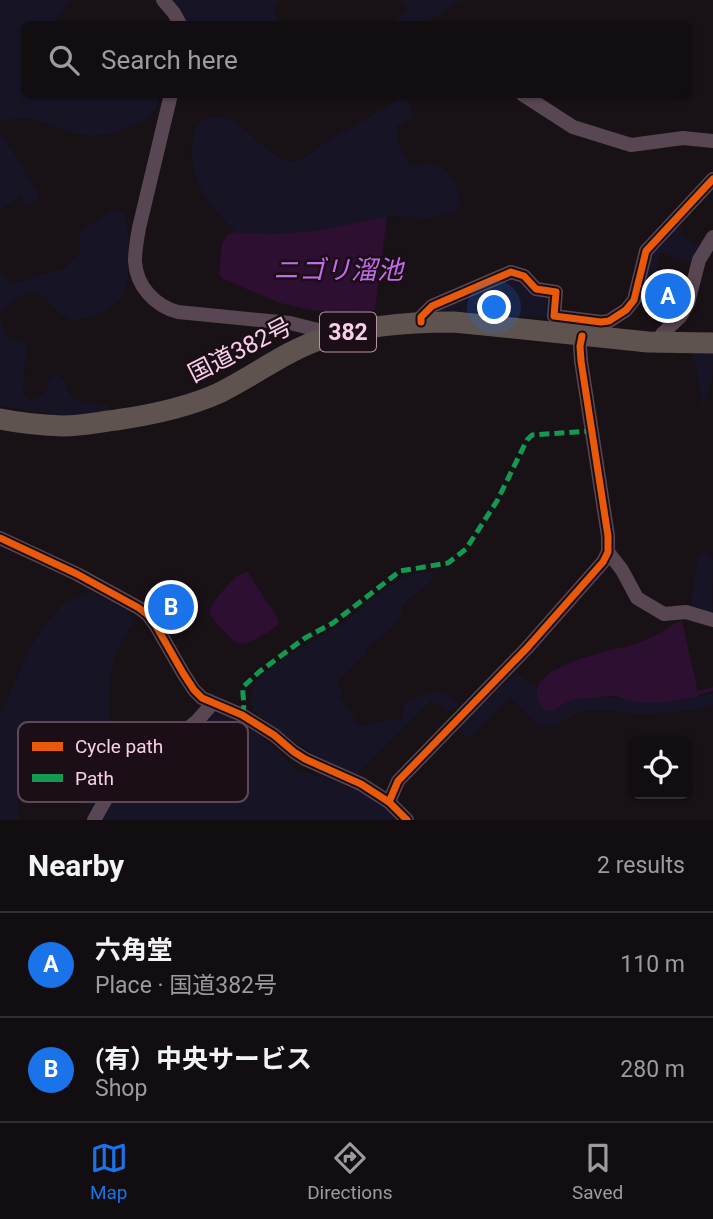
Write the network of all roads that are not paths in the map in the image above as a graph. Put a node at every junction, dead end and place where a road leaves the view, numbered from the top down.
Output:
1 (163, 0) edge
2 (178, 21) edge
3 (170, 98) edge
4 (528, 98) edge
5 (713, 141) edge
6 (713, 179) edge
7 (713, 237) edge
8 (421, 322) junction
9 (582, 336) junction
10 (325, 338) junction
11 (660, 342) junction
12 (713, 343) edge
13 (0, 419) edge
14 (0, 538) edge
15 (608, 552) junction
16 (713, 620) edge
17 (213, 703) junction
18 (196, 722) edge
19 (104, 802) edge
20 (389, 802) junction
21 (94, 820) edge
22 (407, 820) edge

1 - 2 street
3 - 10 street
4 - 5 street
6 - 8 street
7 - 11 street
8 - 9 highway, 国道382号 / 382
8 - 10 highway, 国道382号 / 382
9 - 11 highway, 国道382号 / 382
9 - 15 street
10 - 13 highway, 国道382号 / 382
11 - 12 highway, 国道382号 / 382
14 - 17 street
15 - 16 street
15 - 20 street
17 - 18 street
17 - 20 street
19 - 21 street
20 - 22 street

